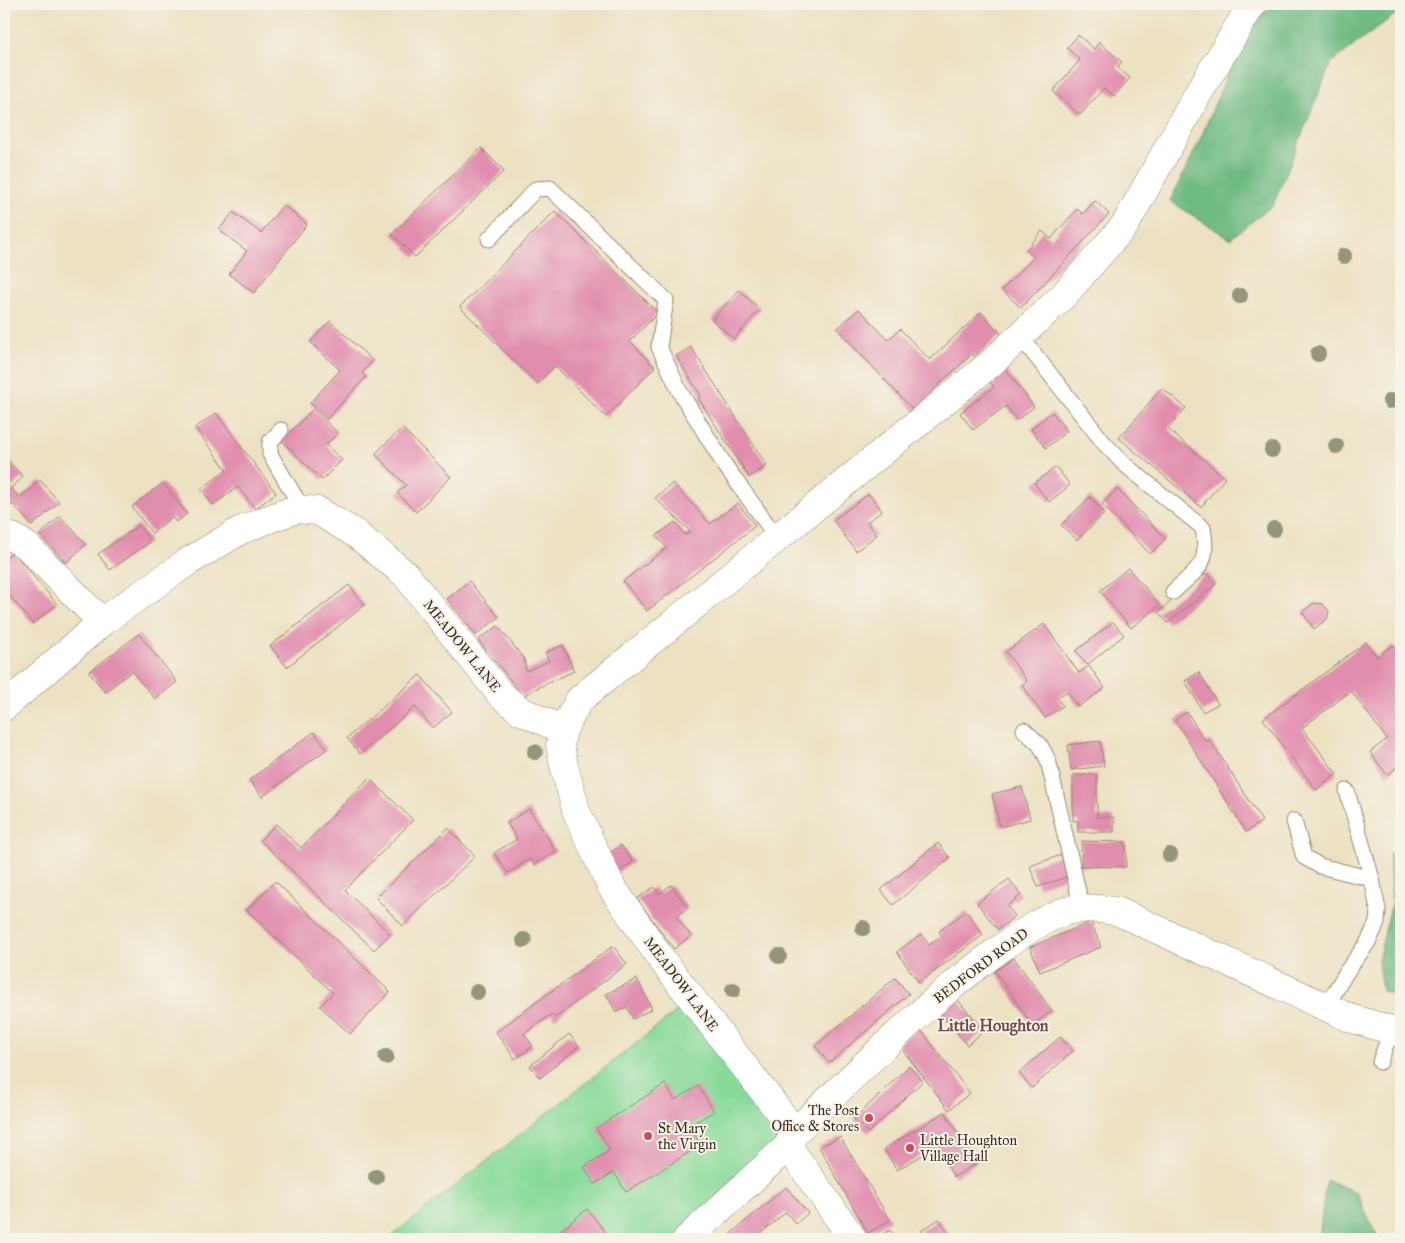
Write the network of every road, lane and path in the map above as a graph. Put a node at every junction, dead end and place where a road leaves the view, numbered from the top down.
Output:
1 (1252, 4) edge
2 (489, 239) dead end
3 (1020, 336) junction
4 (281, 430) dead end
5 (303, 510) junction
6 (4, 535) edge
7 (777, 538) junction
8 (1173, 592) dead end
9 (102, 622) junction
10 (4, 707) edge
11 (563, 730) junction
12 (1024, 730) dead end
13 (1348, 791) dead end
14 (1294, 821) dead end
15 (1372, 879) junction
16 (1082, 909) junction
17 (1326, 1007) junction
18 (1396, 1031) edge
19 (1380, 1062) dead end
20 (792, 1139) junction
21 (686, 1239) edge
22 (853, 1239) edge

1 - 3 street
2 - 7 lane
3 - 7 street
3 - 8 lane
4 - 5 lane
5 - 9 street, MEADOW LANE
5 - 11 street, MEADOW LANE
6 - 9 street
7 - 11 street
9 - 10 street, MEADOW LANE
11 - 20 street, MEADOW LANE
12 - 16 lane
13 - 15 lane
14 - 15 lane
15 - 17 lane
16 - 17 street, BEDFORD ROAD
16 - 20 street, BEDFORD ROAD
17 - 18 street, BEDFORD ROAD
18 - 19 lane
20 - 21 street, BEDFORD ROAD
20 - 22 street, MEADOW LANE

